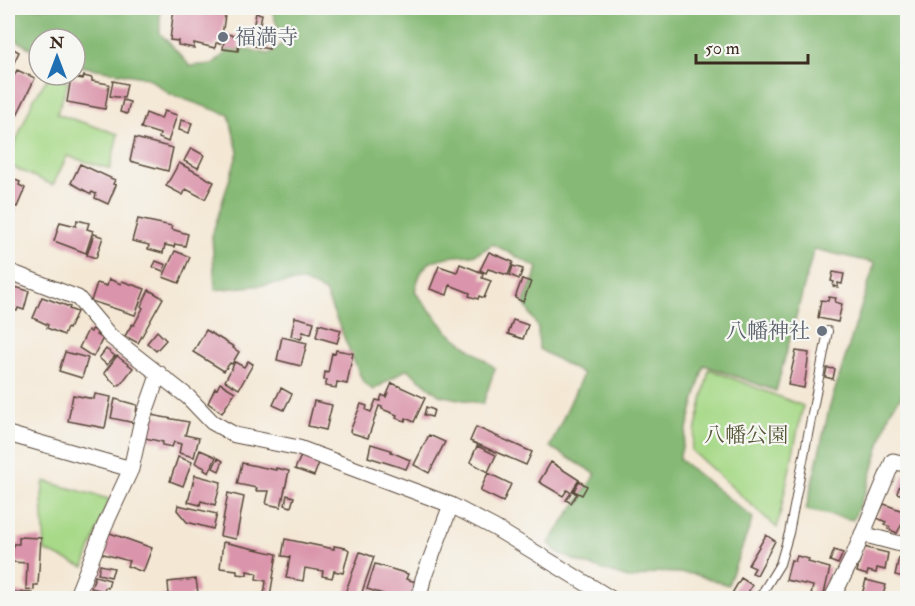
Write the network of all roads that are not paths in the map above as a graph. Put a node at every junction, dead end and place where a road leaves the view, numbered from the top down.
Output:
1 (8, 271) edge
2 (828, 331) dead end
3 (159, 373) junction
4 (8, 434) edge
5 (908, 465) edge
6 (131, 469) junction
7 (451, 505) junction
8 (862, 534) junction
9 (908, 546) edge
10 (76, 598) edge
11 (419, 598) edge
12 (610, 598) edge
13 (759, 598) edge
14 (832, 598) edge

1 - 3 street
2 - 13 lane
3 - 6 street
3 - 7 street
4 - 6 street
5 - 8 street
6 - 10 street
7 - 11 street
7 - 12 street
8 - 9 street
8 - 14 street

